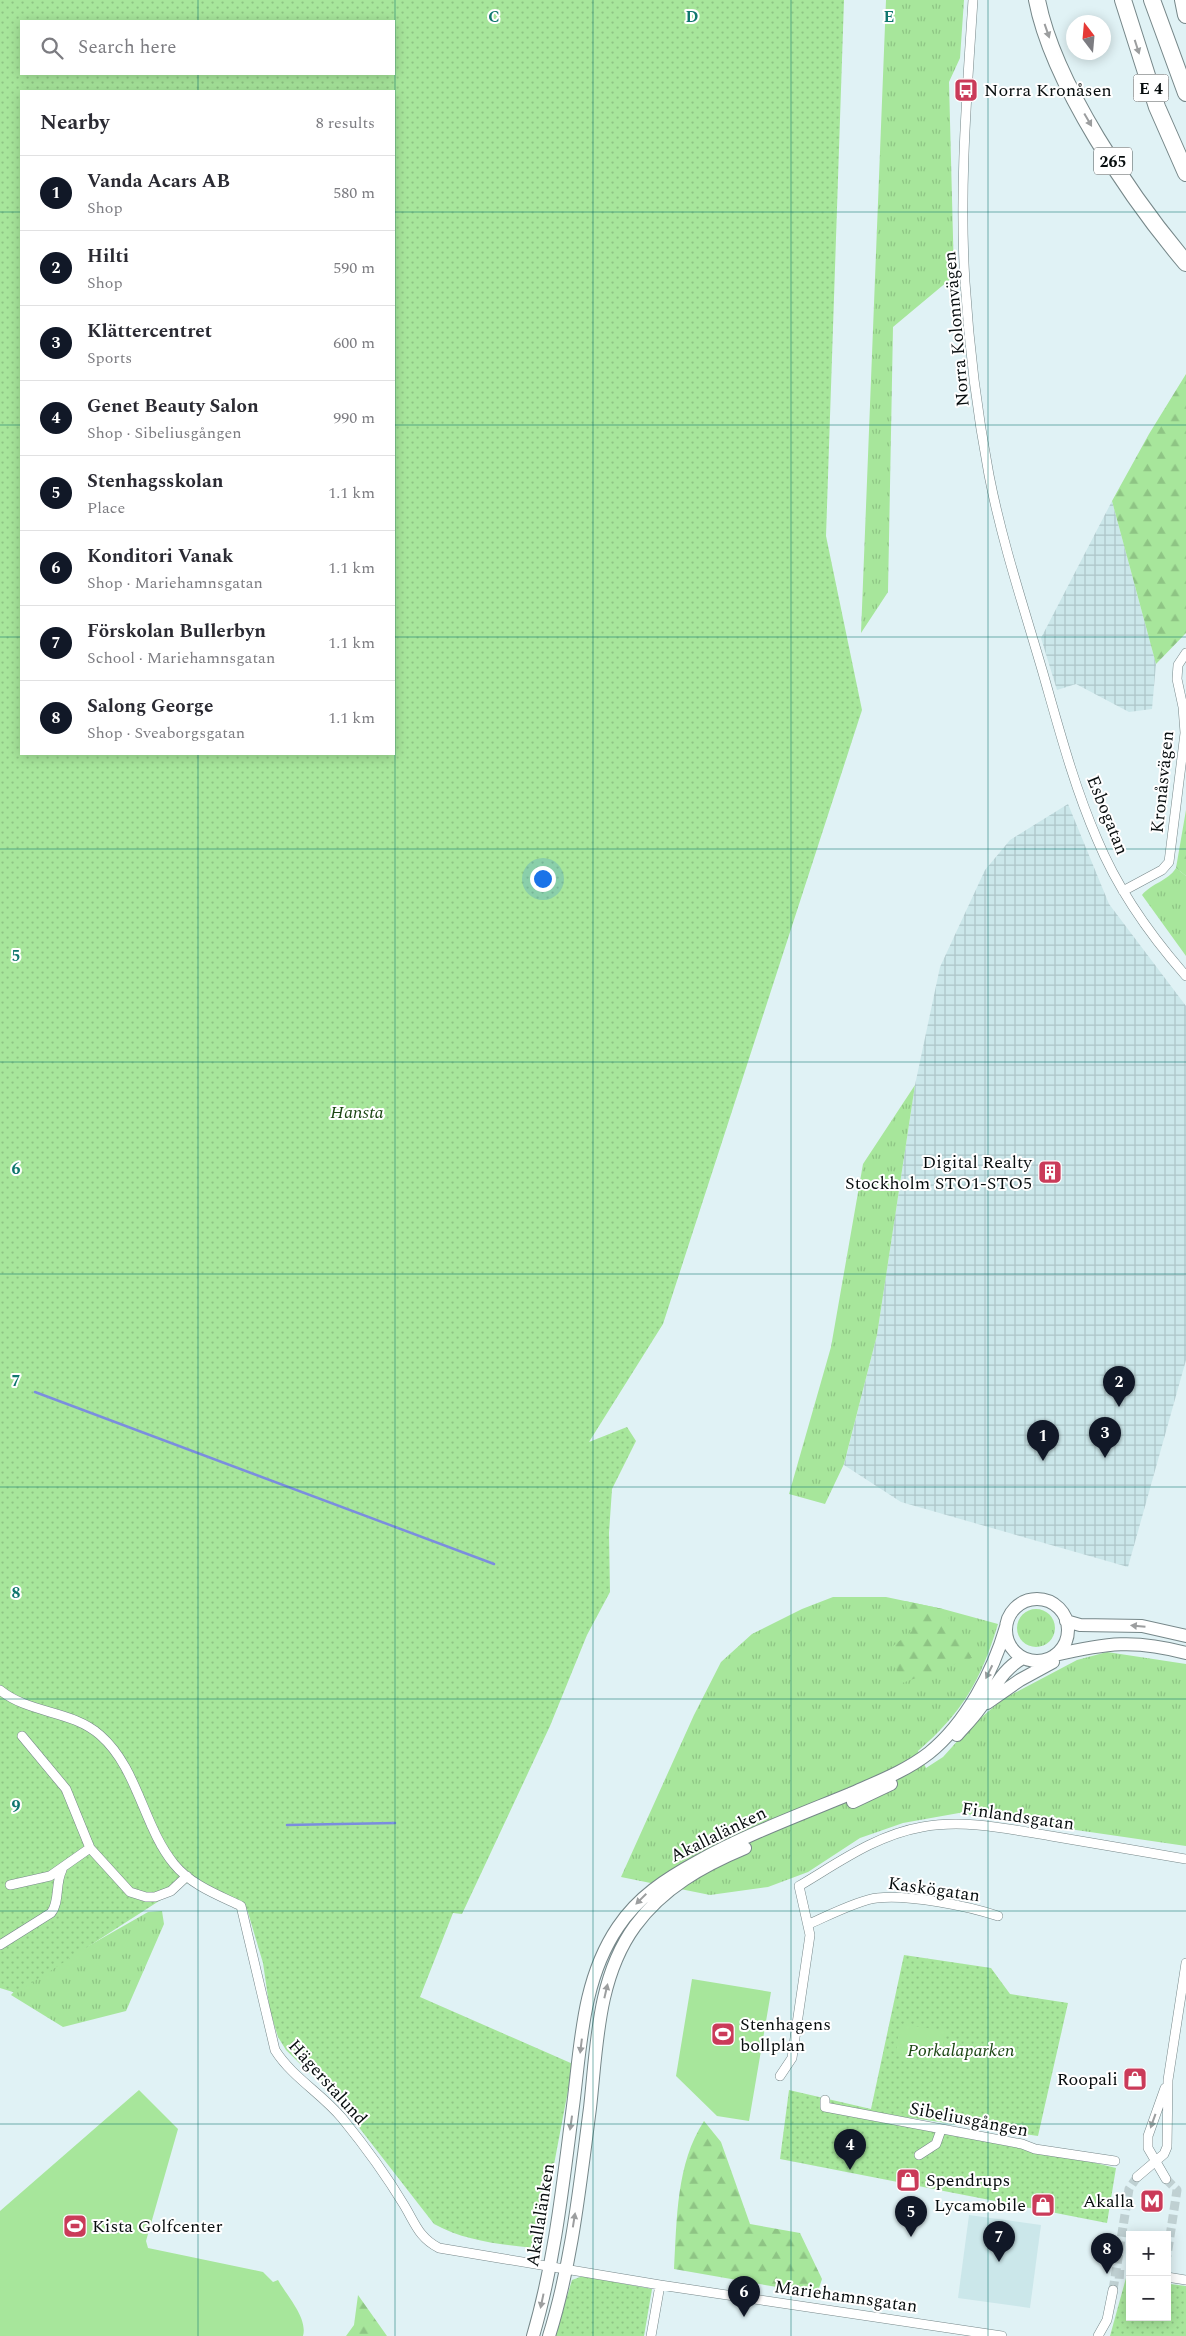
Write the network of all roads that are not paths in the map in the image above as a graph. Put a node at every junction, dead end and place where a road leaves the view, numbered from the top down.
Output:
1 (974, 0) edge
2 (1037, 0) edge
3 (1123, 0) edge
4 (1152, 0) edge
5 (1183, 0) edge
6 (1186, 15) edge
7 (1186, 93) edge
8 (1186, 172) edge
9 (1182, 258) edge
10 (1036, 648) joint
11 (1186, 653) edge
12 (1123, 890) junction
13 (1186, 976) edge
14 (1066, 1621) junction
15 (1006, 1627) junction
16 (1186, 1636) edge
17 (1075, 1650) junction
18 (1186, 1653) edge
19 (1055, 1655) junction
20 (1023, 1658) junction
21 (0, 1690) edge
22 (981, 1707) junction
23 (22, 1736) dead end
24 (90, 1848) junction
25 (1186, 1859) edge
26 (62, 1870) junction
27 (187, 1876) junction
28 (10, 1884) dead end
29 (998, 1916) dead end
30 (809, 1924) junction
31 (0, 1945) edge
32 (1186, 1963) edge
33 (780, 2076) dead end
34 (1168, 2080) junction
35 (826, 2100) dead end
36 (941, 2130) junction
37 (919, 2155) dead end
38 (1115, 2161) dead end
39 (1156, 2161) junction
40 (1137, 2177) tunnel mouth
41 (1166, 2179) tunnel mouth
42 (550, 2266) junction
43 (567, 2269) junction
44 (1171, 2278) edge
45 (1186, 2280) edge
46 (660, 2286) junction
47 (1113, 2290) tunnel mouth
48 (1099, 2335) edge
49 (533, 2336) edge
50 (549, 2336) edge
51 (651, 2336) edge
52 (1002, 2336) edge

1 - 10 street, Norra Kolonnvägen
2 -> 9 highway, 265
3 -> 8 highway, E 4
4 - 7 highway, E 4
5 - 6 highway
10 - 12 street, Esbogatan
11 - 12 street, Kronåsvägen
12 - 13 street, Esbogatan
14 - 15 main road
16 -> 14 main road
14 - 19 main road
15 - 20 main road
15 -> 42 main road, Akallalänken
17 - 18 main road
17 - 19 main road
17 - 22 main road
19 - 20 main road
20 - 22 main road, Akallalänken
21 - 27 street, Hägerstalund
43 -> 22 main road, Akallalänken
23 - 24 street
24 - 26 street
24 - 27 street
25 - 30 street, Finlandsgatan
26 - 28 street
26 - 31 street
27 - 42 street, Hägerstalund
29 - 30 street, Kaskögatan
30 - 33 street
32 - 34 street
34 - 39 street
34 -> 39 street
35 - 36 street, Sibeliusgången
36 - 37 street
36 - 38 street, Sibeliusgången
39 - 40 street
39 - 41 street
42 - 43 street, Hägerstalund
42 -> 49 main road, Akallalänken
43 - 46 street, Mariehamnsgatan
43 - 50 main road, Akallalänken
44 - 45 street
46 - 51 street
46 - 52 street, Mariehamnsgatan
47 - 48 street

